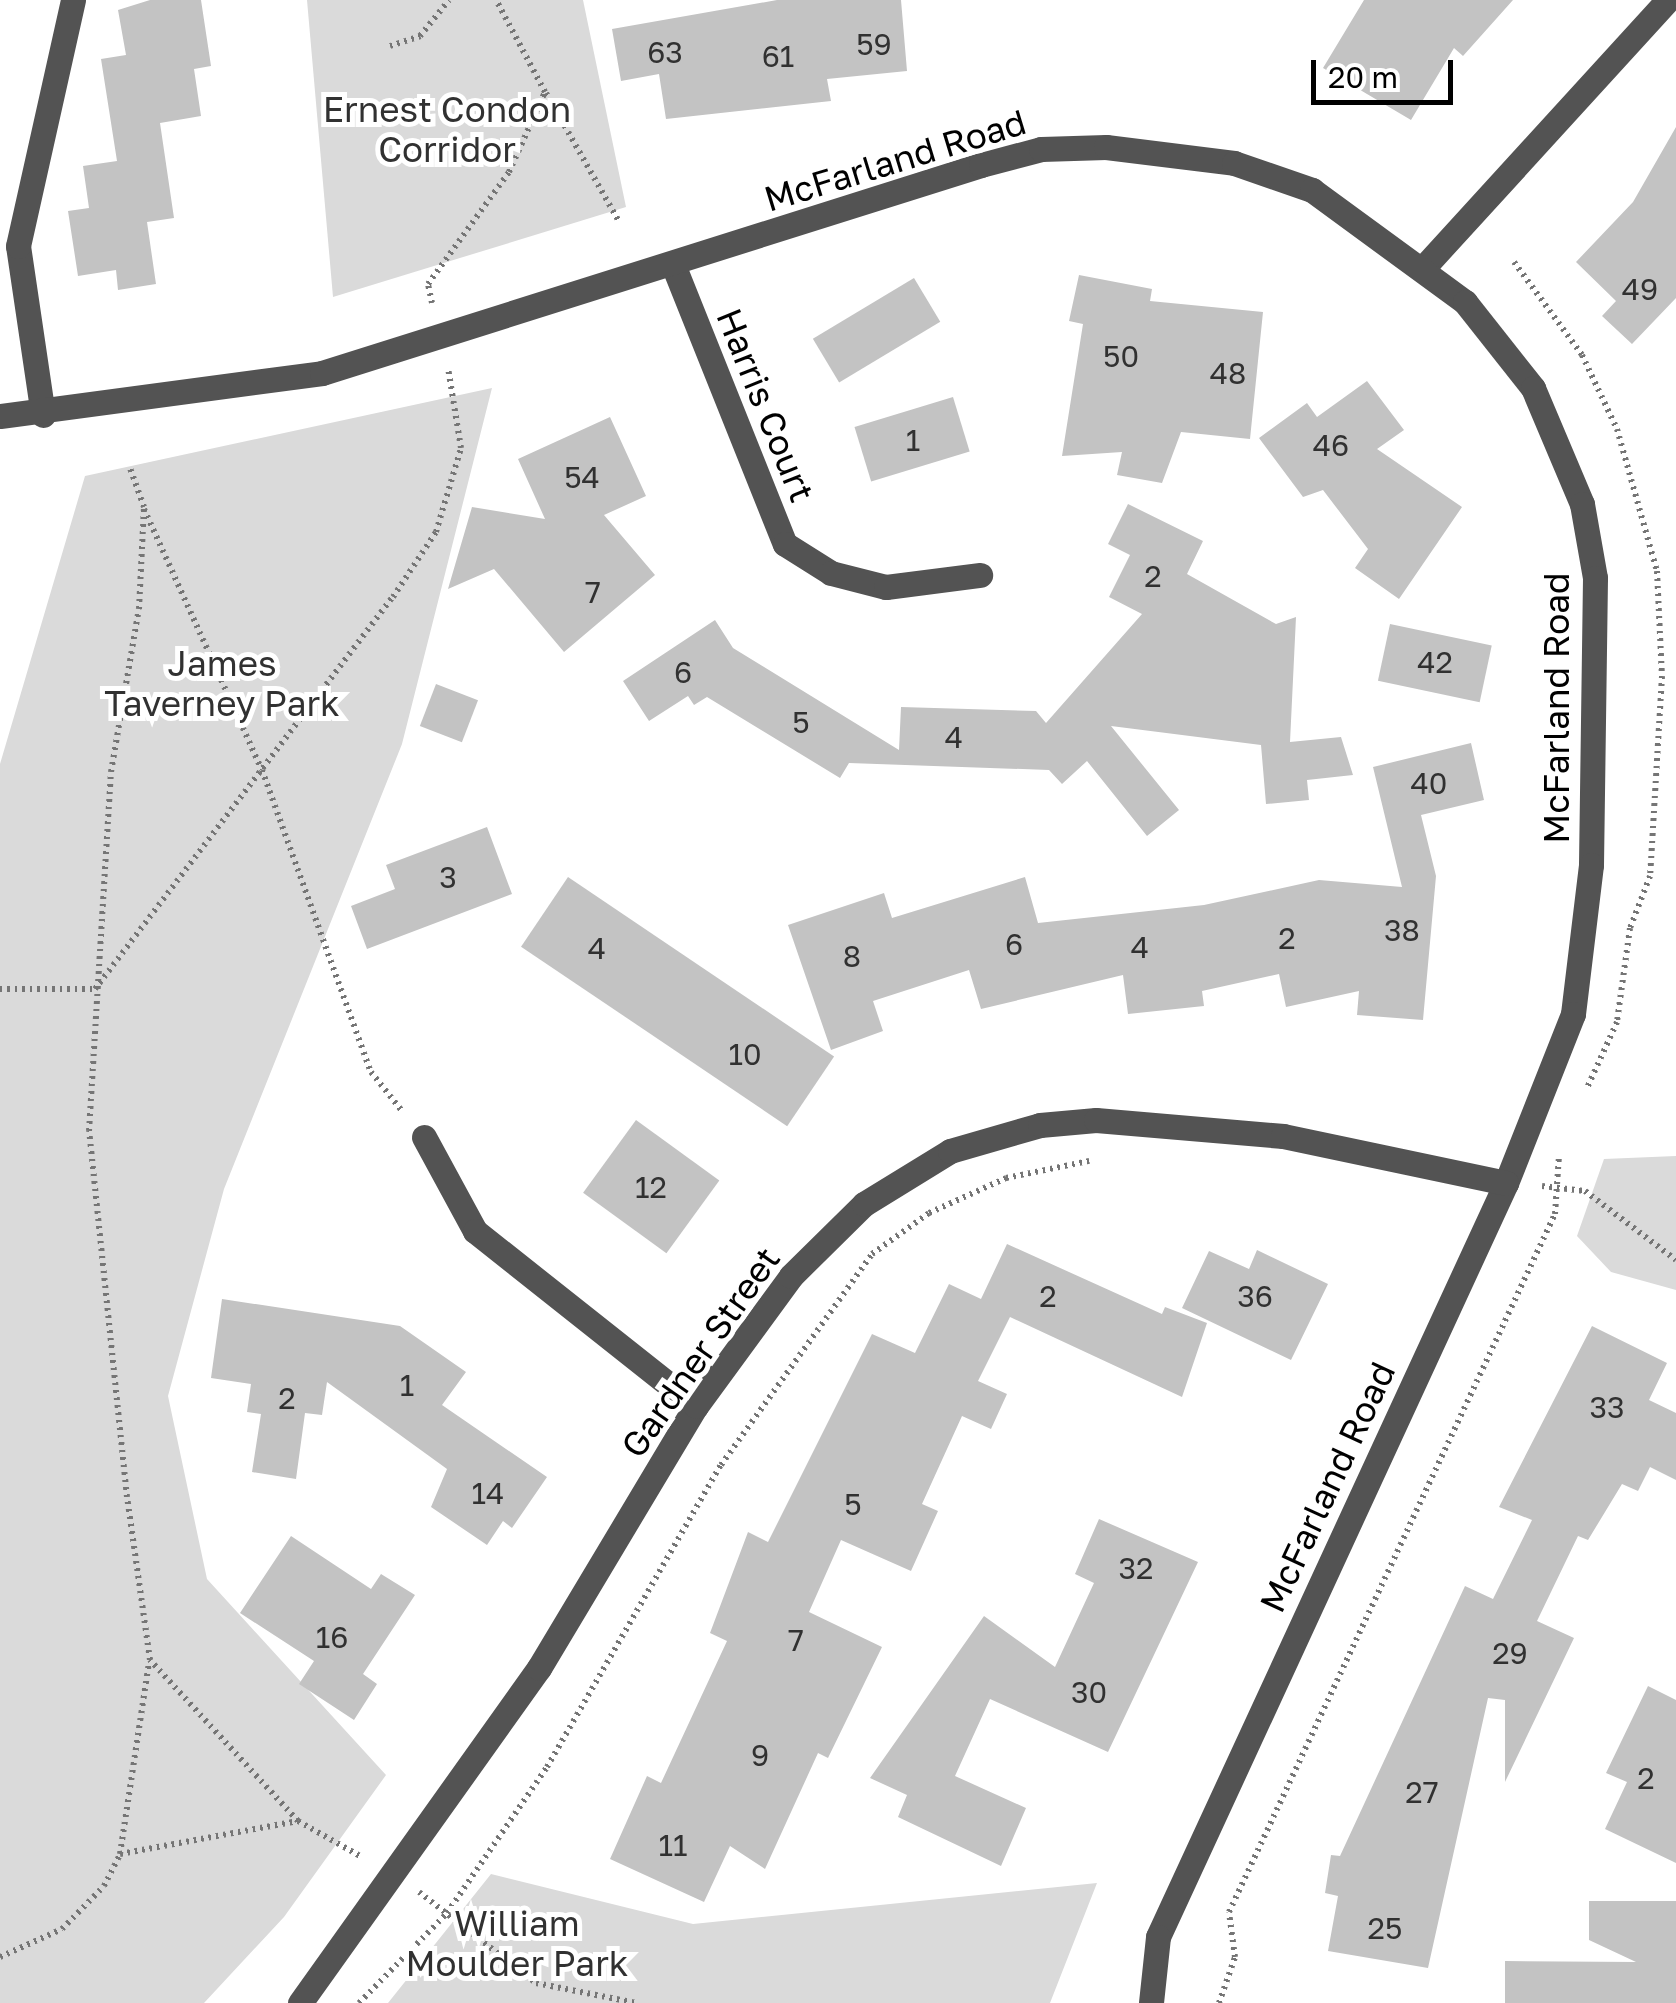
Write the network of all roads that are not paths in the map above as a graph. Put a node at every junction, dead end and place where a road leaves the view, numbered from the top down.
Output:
1 (73, 0) edge
2 (1668, 0) edge
3 (674, 267) junction
4 (1424, 267) junction
5 (43, 415) junction
6 (0, 416) edge
7 (980, 575) dead end
8 (424, 1137) road end
9 (1506, 1183) junction
10 (696, 1406) junction
11 (300, 2003) edge
12 (1151, 2003) edge

1 - 5 street
2 - 4 street
3 - 4 street, McFarland Road
3 - 5 street, McFarland Road
3 - 7 street, Harris Court
4 - 9 street, McFarland Road
5 - 6 street, McFarland Road
8 - 10 street
9 - 10 street, Gardner Street
9 - 12 street, McFarland Road
10 - 11 street, Gardner Street

